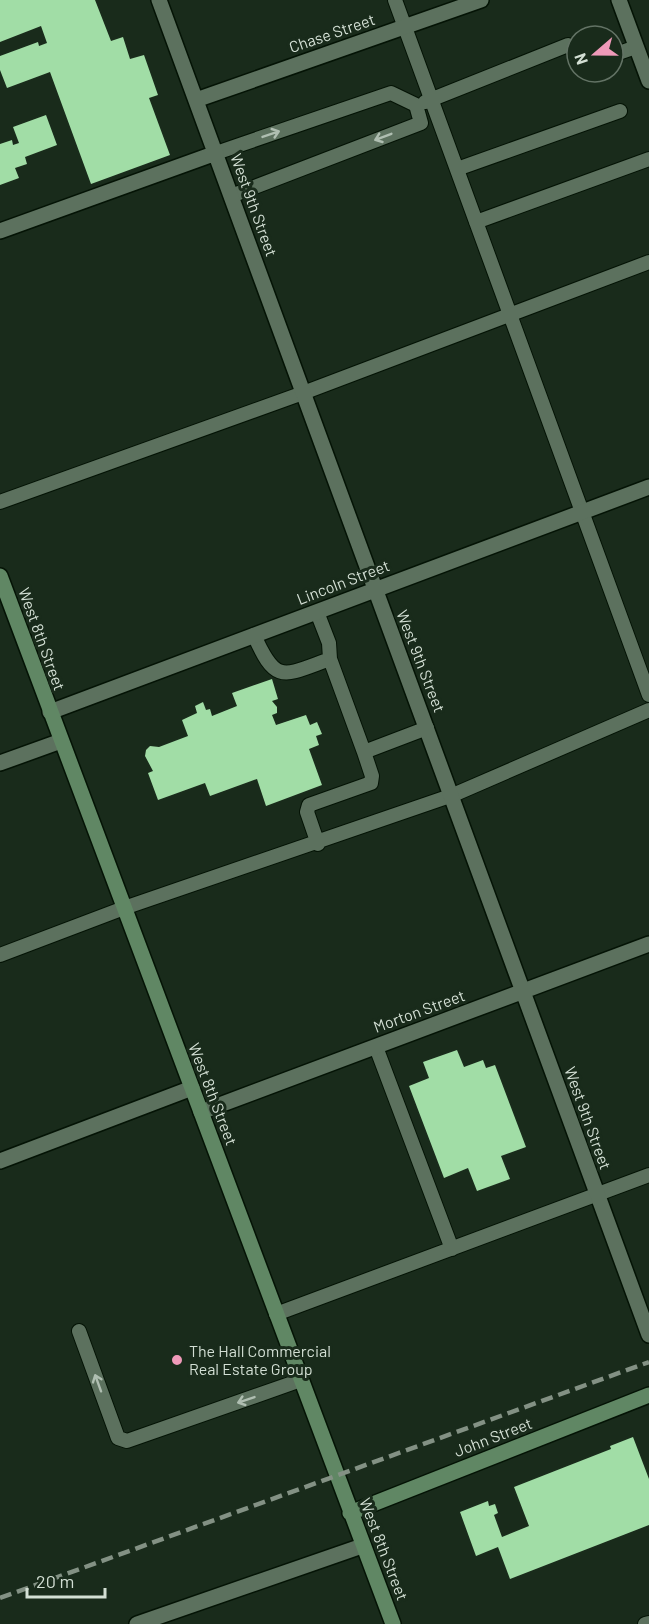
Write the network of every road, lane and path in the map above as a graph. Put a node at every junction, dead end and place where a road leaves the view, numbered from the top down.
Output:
1 (159, 0) edge
2 (395, 0) edge
3 (481, 0) edge
4 (619, 0) edge
5 (405, 27) junction
6 (565, 46) edge
7 (636, 47) junction
8 (625, 51) edge
9 (649, 81) edge
10 (432, 99) junction
11 (196, 100) junction
12 (416, 105) junction
13 (620, 111) dead end
14 (216, 153) junction
15 (649, 159) edge
16 (457, 169) junction
17 (231, 195) junction
18 (476, 222) junction
19 (0, 231) edge
20 (649, 262) edge
21 (510, 313) junction
22 (303, 393) junction
23 (649, 487) edge
24 (0, 502) edge
25 (582, 512) junction
26 (0, 576) edge
27 (375, 590) junction
28 (317, 612) junction
29 (254, 635) junction
30 (330, 659) junction
31 (649, 695) edge
32 (649, 710) edge
33 (50, 712) junction
34 (427, 728) junction
35 (61, 741) junction
36 (364, 752) junction
37 (0, 763) edge
38 (453, 795) junction
39 (318, 844) junction
40 (124, 908) junction
41 (649, 944) edge
42 (0, 954) edge
43 (523, 992) junction
44 (376, 1047) junction
45 (192, 1088) junction
46 (201, 1112) junction
47 (0, 1161) edge
48 (649, 1175) edge
49 (598, 1195) junction
50 (452, 1249) junction
51 (276, 1314) junction
52 (79, 1331) dead end
53 (649, 1335) edge
54 (301, 1380) junction
55 (649, 1395) edge
56 (350, 1513) junction
57 (362, 1546) junction
58 (137, 1624) edge
59 (393, 1624) edge

1 - 11 street, West 9th Street
2 - 5 lane
3 - 5 street, Chase Street
4 - 7 street
5 - 10 lane
5 - 11 street, Chase Street
6 - 10 lane
7 - 8 lane
7 - 9 street
10 - 12 lane
10 - 16 lane
11 - 14 street, West 9th Street
14 -> 12 lane
12 -> 17 lane
13 - 16 lane
14 - 17 street, West 9th Street
14 - 19 street
15 - 18 lane
16 - 18 lane
17 - 22 street, West 9th Street
18 - 21 lane
20 - 21 lane
21 - 22 lane
21 - 25 lane
22 - 24 lane
22 - 27 street, West 9th Street
23 - 25 street, Lincoln Street
25 - 27 street, Lincoln Street
25 - 31 lane
26 - 33 street, West 8th Street
27 - 28 street, Lincoln Street
27 - 34 street, West 9th Street
28 - 29 street, Lincoln Street
28 - 30 lane
29 - 30 lane
29 - 33 street, Lincoln Street
30 - 36 lane
32 - 38 lane
33 - 35 street, West 8th Street
34 - 36 lane
34 - 38 street, West 9th Street
35 - 37 street
35 - 40 street, West 8th Street
36 - 39 lane
38 - 39 lane
38 - 43 street, West 9th Street
39 - 40 lane
40 - 42 lane
40 - 45 street, West 8th Street
41 - 43 street, Morton Street
43 - 44 street, Morton Street
43 - 49 street, West 9th Street
44 - 46 street, Morton Street
44 - 50 lane
45 - 46 street, West 8th Street
45 - 47 street
46 - 51 street, West 8th Street
48 - 49 lane
49 - 50 lane
49 - 53 street, West 9th Street
50 - 51 lane
51 - 54 street, West 8th Street
54 -> 52 lane
54 - 56 street, West 8th Street
55 - 56 street, John Street
56 - 57 street, West 8th Street
57 - 58 street
57 - 59 street, West 8th Street

